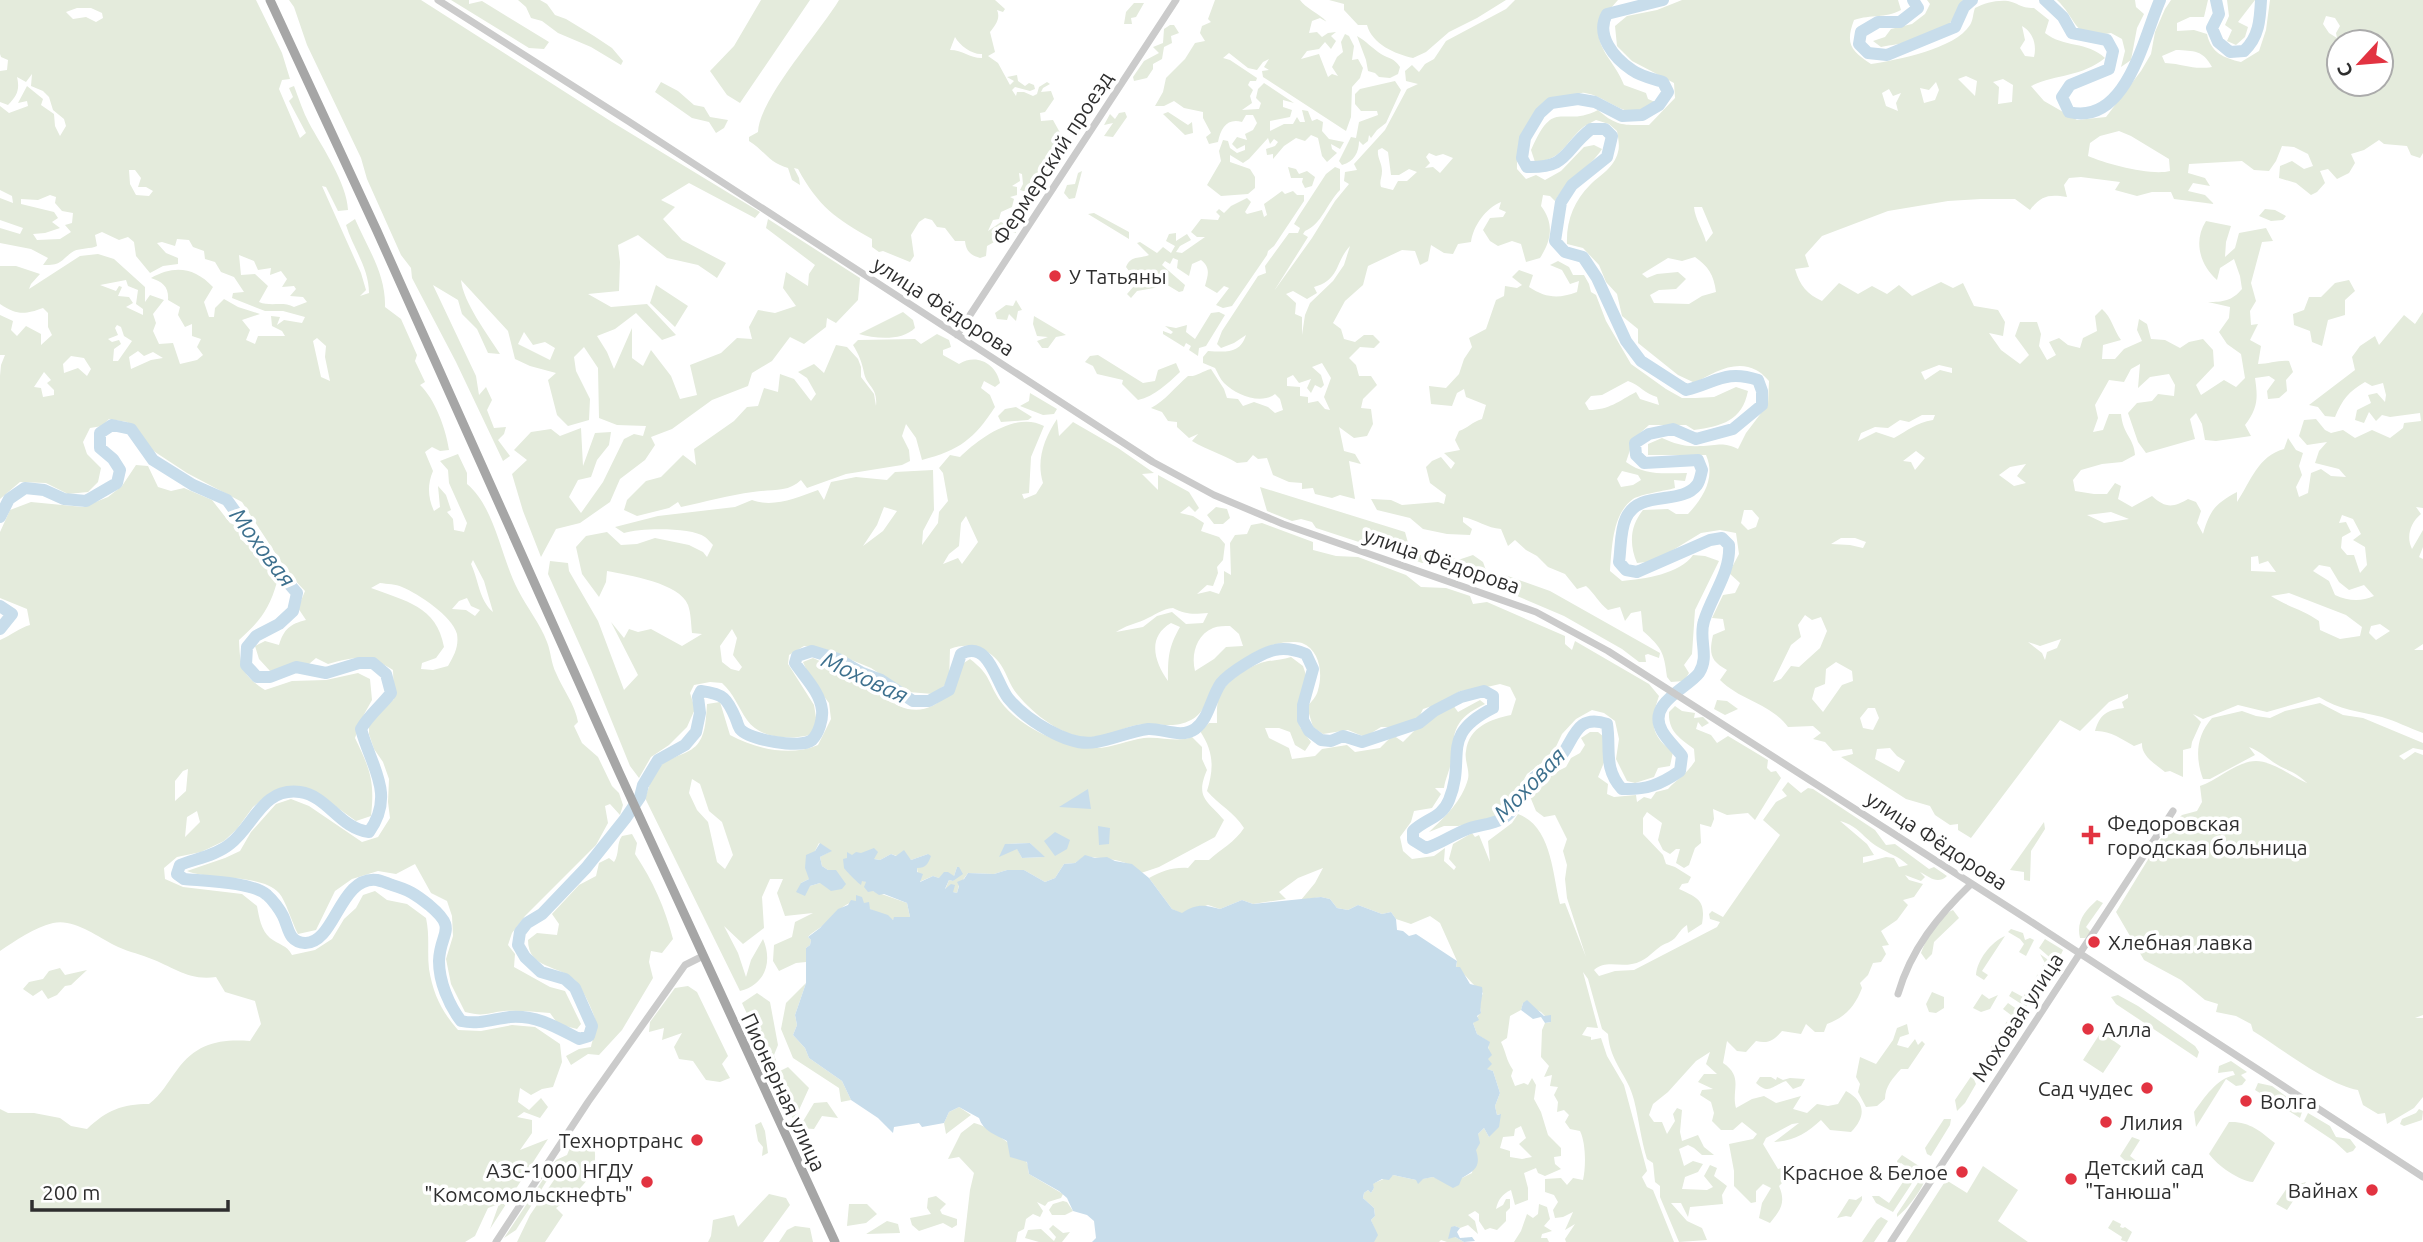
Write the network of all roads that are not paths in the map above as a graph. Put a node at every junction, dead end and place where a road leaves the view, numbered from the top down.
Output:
1 (270, 0) edge
2 (438, 0) edge
3 (1176, 0) edge
4 (957, 335) junction
5 (2173, 811) dead end
6 (1971, 884) junction
7 (2080, 954) junction
8 (702, 956) junction
9 (1898, 994) dead end
10 (2423, 1177) edge
11 (496, 1242) edge
12 (835, 1242) edge
13 (1891, 1242) edge

1 - 8 main road, Пионерная улица
2 - 4 street, улица Фёдорова
3 - 4 street, Фермерский проезд
4 - 6 street, улица Фёдорова
5 - 7 street, Моховая улица
6 - 7 street, улица Фёдорова
6 - 9 street
7 - 10 street, улица Фёдорова
7 - 13 street, Моховая улица
8 - 11 street
8 - 12 main road, Пионерная улица

